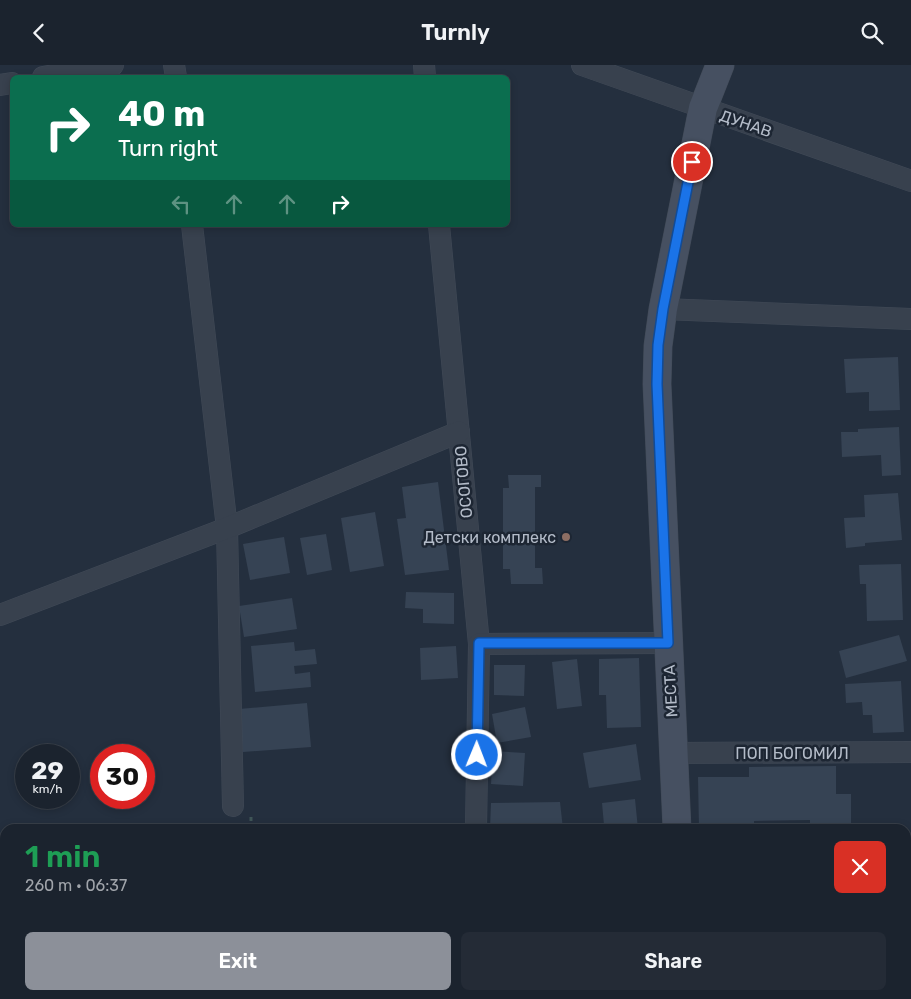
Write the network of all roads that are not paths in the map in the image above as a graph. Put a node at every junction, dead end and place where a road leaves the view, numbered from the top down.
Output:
1 (113, 65) edge
2 (582, 65) edge
3 (720, 65) edge
4 (55, 75) edge
5 (703, 108) junction
6 (911, 181) edge
7 (192, 227) edge
8 (439, 227) edge
9 (663, 309) junction
10 (911, 319) edge
11 (458, 432) junction
12 (227, 528) junction
13 (0, 615) edge
14 (479, 643) junction
15 (668, 643) junction
16 (911, 752) edge
17 (673, 753) junction
18 (234, 806) dead end
19 (476, 824) edge
20 (677, 824) edge

1 - 4 street
2 - 5 street, ДУНАВ
3 - 5 main road, МЕСТА
5 - 6 street, ДУНАВ
5 - 9 main road, МЕСТА
7 - 12 street
8 - 11 street, ОСОГОВО
9 - 10 street
9 - 15 main road, МЕСТА
11 - 12 street
11 - 14 street, ОСОГОВО
12 - 13 street
12 - 18 street
14 - 15 street
14 - 19 street, ОСОГОВО
15 - 17 main road, МЕСТА
16 - 17 street, ПОП БОГОМИЛ
17 - 20 main road, МЕСТА

